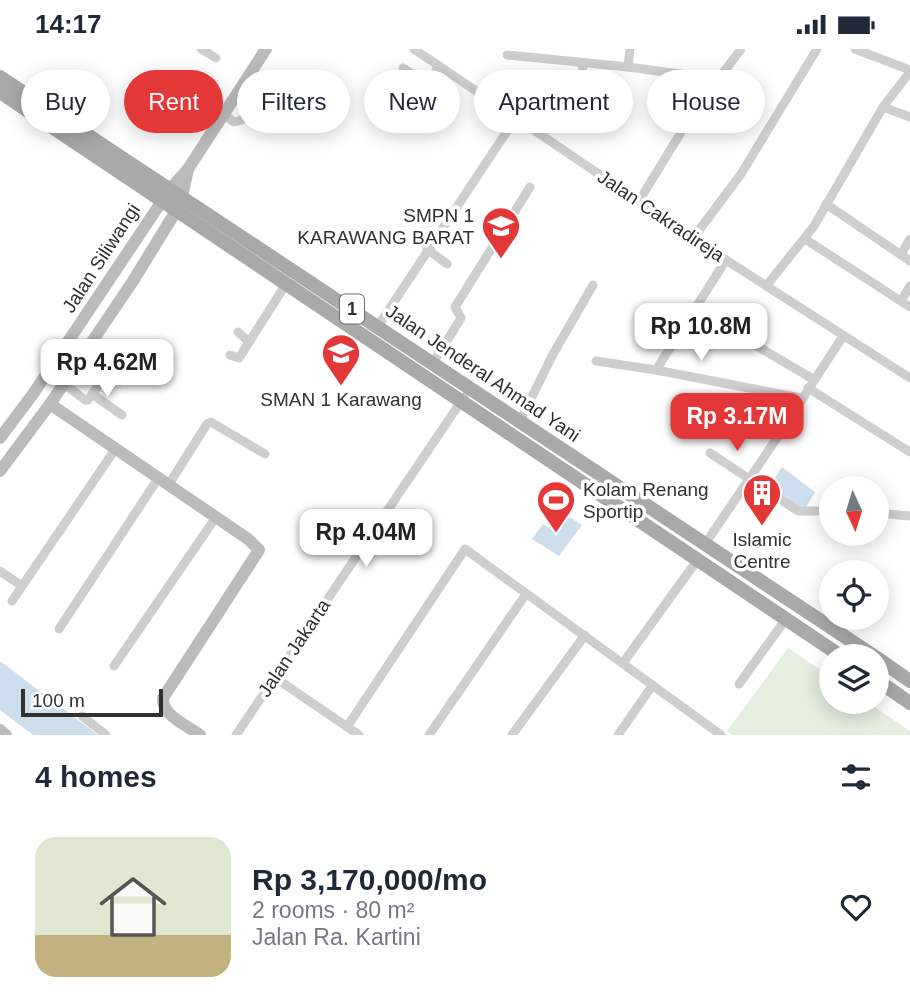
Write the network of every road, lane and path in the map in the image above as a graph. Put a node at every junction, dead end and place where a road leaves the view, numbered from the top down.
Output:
1 (201, 49) edge
2 (266, 49) edge
3 (630, 49) edge
4 (741, 49) edge
5 (817, 49) edge
6 (855, 49) edge
7 (420, 51) edge
8 (536, 54) edge
9 (508, 55) dead end
10 (216, 58) dead end
11 (583, 64) junction
12 (439, 66) junction
13 (628, 67) junction
14 (403, 68) dead end
15 (406, 70) edge
16 (436, 70) edge
17 (583, 70) edge
18 (650, 70) edge
19 (724, 70) edge
20 (910, 71) edge
21 (0, 77) edge
22 (474, 90) edge
23 (0, 92) edge
24 (883, 107) junction
25 (224, 114) junction
26 (910, 117) edge
27 (237, 121) edge
28 (506, 133) edge
29 (536, 133) edge
30 (682, 133) edge
31 (530, 187) dead end
32 (176, 199) junction
33 (639, 201) junction
34 (161, 202) junction
35 (826, 205) junction
36 (694, 237) junction
37 (805, 239) junction
38 (910, 239) edge
39 (427, 249) junction
40 (901, 254) junction
41 (726, 260) junction
42 (910, 261) edge
43 (447, 264) dead end
44 (286, 284) junction
45 (593, 285) dead end
46 (767, 285) junction
47 (910, 286) edge
48 (901, 301) junction
49 (95, 303) junction
50 (910, 307) edge
51 (694, 309) junction
52 (111, 312) junction
53 (378, 326) junction
54 (238, 332) dead end
55 (843, 336) junction
56 (249, 342) junction
57 (126, 346) dead end
58 (230, 355) dead end
59 (596, 361) dead end
60 (433, 363) junction
61 (656, 370) junction
62 (813, 379) junction
63 (910, 379) edge
64 (63, 383) junction
65 (470, 387) junction
66 (808, 388) junction
67 (92, 394) junction
68 (801, 398) junction
69 (462, 400) junction
70 (50, 404) junction
71 (122, 415) dead end
72 (519, 423) junction
73 (0, 438) edge
74 (116, 448) junction
75 (910, 452) edge
76 (710, 453) dead end
77 (265, 454) dead end
78 (0, 471) edge
79 (749, 478) junction
80 (164, 480) junction
81 (819, 511) edge
82 (889, 514) edge
83 (910, 516) edge
84 (216, 517) junction
85 (705, 544) junction
86 (698, 559) junction
87 (0, 571) edge
88 (22, 586) junction
89 (526, 594) junction
90 (12, 601) dead end
91 (786, 619) junction
92 (59, 629) dead end
93 (585, 635) junction
94 (823, 644) edge
95 (855, 644) edge
96 (623, 663) junction
97 (114, 666) dead end
98 (889, 667) edge
99 (274, 677) junction
100 (910, 681) edge
101 (739, 684) dead end
102 (652, 686) junction
103 (889, 688) edge
104 (910, 703) edge
105 (82, 716) dead end
106 (347, 727) junction
107 (0, 730) edge
108 (709, 731) edge
109 (6, 735) edge
110 (106, 735) edge
111 (200, 735) edge
112 (236, 735) edge
113 (359, 735) edge
114 (429, 735) edge
115 (512, 735) edge
116 (618, 735) edge
117 (722, 735) edge

1 - 10 street
2 - 25 main road
3 - 13 street
4 - 19 street
5 - 36 street
6 - 20 street
7 - 12 street, Jalan Cakradireja
8 - 9 street
8 - 11 street
11 - 13 street
11 - 17 street
12 - 16 street
12 - 22 street, Jalan Cakradireja
13 - 18 street
14 - 15 street
20 - 24 street
21 - 32 main road, Jalan Jenderal Ahmad Yani / 1
23 - 34 main road, Jalan Jenderal Ahmad Yani / 1
24 - 26 street
24 - 35 street
25 - 27 street
25 - 32 main road
28 - 39 street
29 - 33 street, Jalan Cakradireja
30 - 33 street
31 - 60 street
32 - 34 main road, Jalan Jenderal Ahmad Yani / 1
32 - 44 main road, Jalan Jenderal Ahmad Yani / 1
32 - 52 main road, Jalan Siliwangi
32 - 53 main road, Jalan Jenderal Ahmad Yani / 1
33 - 36 street, Jalan Cakradireja
34 - 49 main road, Jalan Siliwangi
35 - 37 street
35 - 40 street
36 - 41 street, Jalan Cakradireja
37 - 46 street
37 - 48 street
38 - 40 street
39 - 43 street
39 - 53 street
40 - 42 street
41 - 46 street, Jalan Cakradireja
41 - 51 street
44 - 56 street
44 - 69 main road, Jalan Jenderal Ahmad Yani / 1
45 - 72 street
46 - 55 street, Jalan Cakradireja
47 - 48 street
48 - 50 street
49 - 52 main road
49 - 73 main road, Jalan Siliwangi
51 - 61 street
51 - 62 street
52 - 64 main road, Jalan Siliwangi
53 - 60 main road, Jalan Jenderal Ahmad Yani / 1
54 - 56 street
55 - 62 street
55 - 63 street, Jalan Cakradireja
56 - 58 street
57 - 67 street
59 - 61 street
60 - 65 main road, Jalan Jenderal Ahmad Yani / 1
61 - 68 street
62 - 66 street
64 - 67 street
64 - 70 main road, Jalan Siliwangi
65 - 69 street, Jalan Jakarta
65 - 72 main road, Jalan Jenderal Ahmad Yani / 1
66 - 68 street
66 - 75 street
67 - 71 street
68 - 79 street
69 - 86 main road, Jalan Jenderal Ahmad Yani / 1
69 - 99 street, Jalan Jakarta
70 - 74 main road
70 - 78 main road, Jalan Siliwangi
72 - 85 main road, Jalan Jenderal Ahmad Yani / 1
74 - 80 main road
74 - 88 street
76 - 79 street
77 - 80 street
79 - 81 street
79 - 85 street
80 - 84 main road
80 - 92 street
82 - 83 street
84 - 97 street
84 - 111 main road
85 - 95 main road, Jalan Jenderal Ahmad Yani / 1
86 - 91 main road, Jalan Jenderal Ahmad Yani / 1
86 - 96 street
87 - 88 street
88 - 90 street
89 - 93 street
89 - 106 street
89 - 114 street
91 - 94 main road, Jalan Jenderal Ahmad Yani / 1
91 - 101 street
93 - 96 street
93 - 115 street
96 - 102 street
98 - 100 main road, Jalan Jenderal Ahmad Yani / 1
99 - 106 street
99 - 112 street, Jalan Jakarta
102 - 108 street
102 - 116 street
103 - 104 main road
105 - 110 street
106 - 113 street
107 - 109 main road
108 - 117 street

